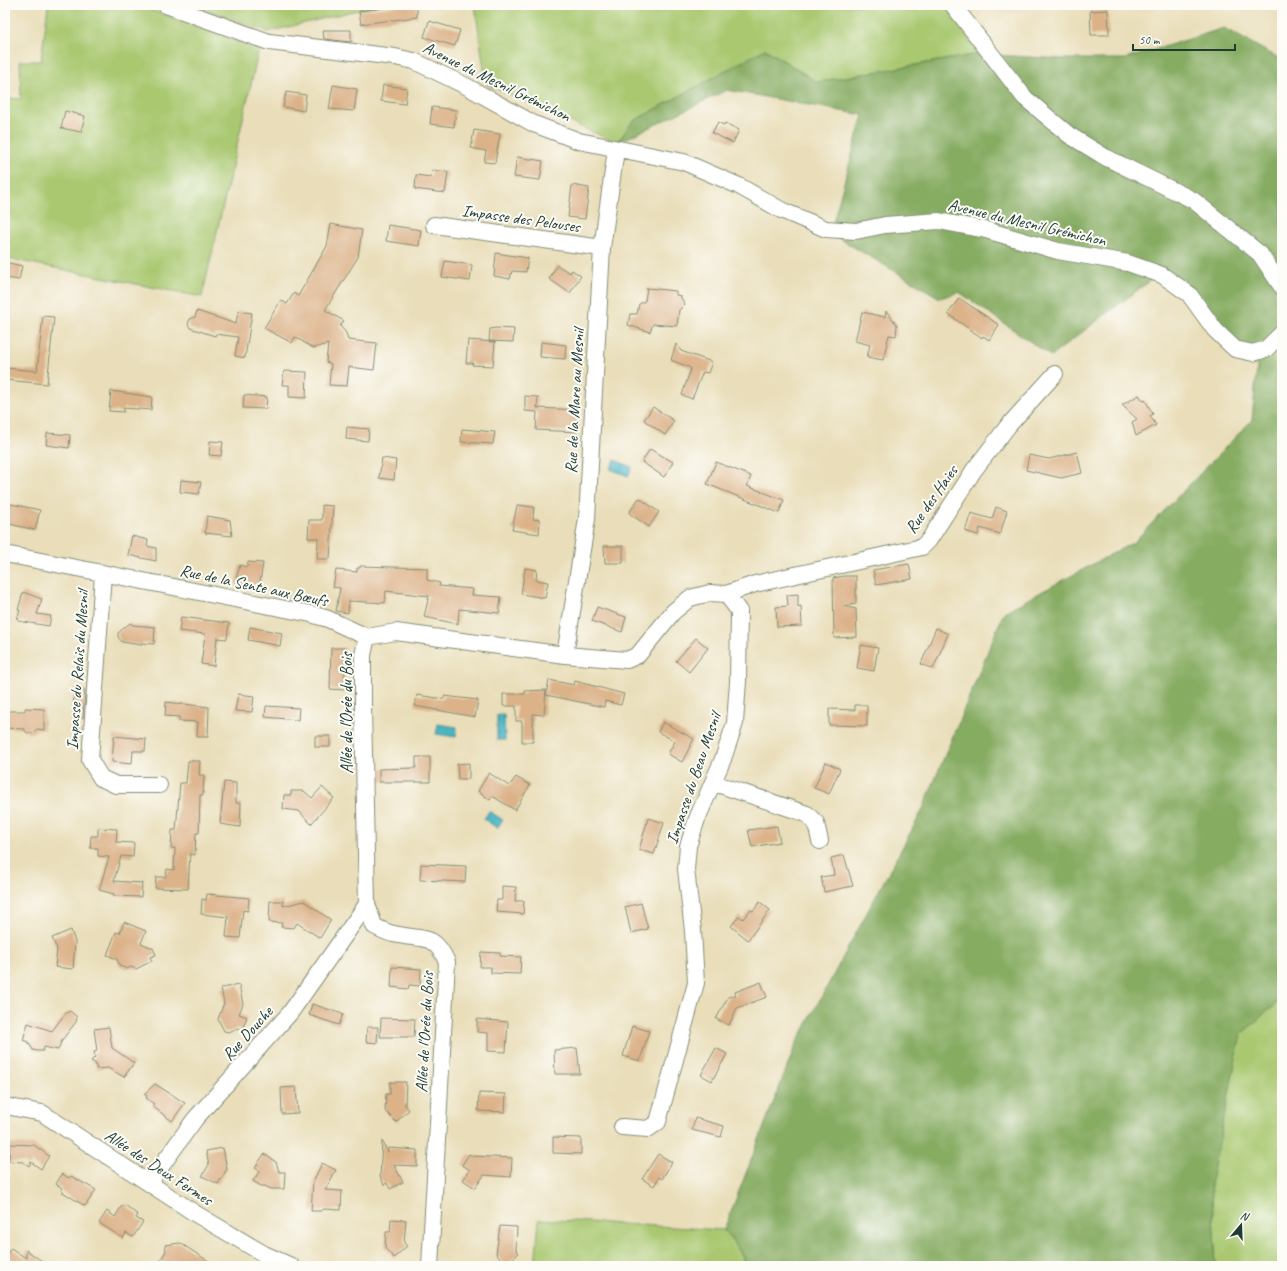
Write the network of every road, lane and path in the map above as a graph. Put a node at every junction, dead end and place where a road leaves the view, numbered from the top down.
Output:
1 (166, 5) edge
2 (954, 5) edge
3 (616, 150) junction
4 (434, 225) dead end
5 (602, 248) junction
6 (1282, 287) edge
7 (1282, 333) edge
8 (1054, 374) dead end
9 (5, 554) edge
10 (103, 574) junction
11 (726, 594) junction
12 (367, 636) junction
13 (565, 655) junction
14 (714, 783) junction
15 (159, 785) dead end
16 (820, 841) dead end
17 (367, 904) junction
18 (5, 1106) edge
19 (622, 1127) dead end
20 (149, 1183) junction
21 (291, 1266) edge
22 (430, 1266) edge

1 - 3 street, Avenue du Mesnil Grémichon
2 - 6 street
3 - 5 street, Rue de la Mare au Mesnil
3 - 7 street, Avenue du Mesnil Grémichon
4 - 5 street, Impasse des Pelouses
5 - 13 street, Rue de la Mare au Mesnil
8 - 11 street, Rue des Haies
9 - 10 street, Rue de la Sente aux Bœufs
10 - 12 street, Rue de la Sente aux Bœufs
10 - 15 street, Impasse du Relais du Mesnil
11 - 13 street
11 - 14 street, Impasse du Beau Mesnil
12 - 13 street
12 - 17 street, Allée de l'Orée du Bois
14 - 16 street
14 - 19 street, Impasse du Beau Mesnil
17 - 20 street, Rue Douche
17 - 22 street, Allée de l'Orée du Bois
18 - 20 street, Allée des Deux Fermes
20 - 21 street, Allée des Deux Fermes

